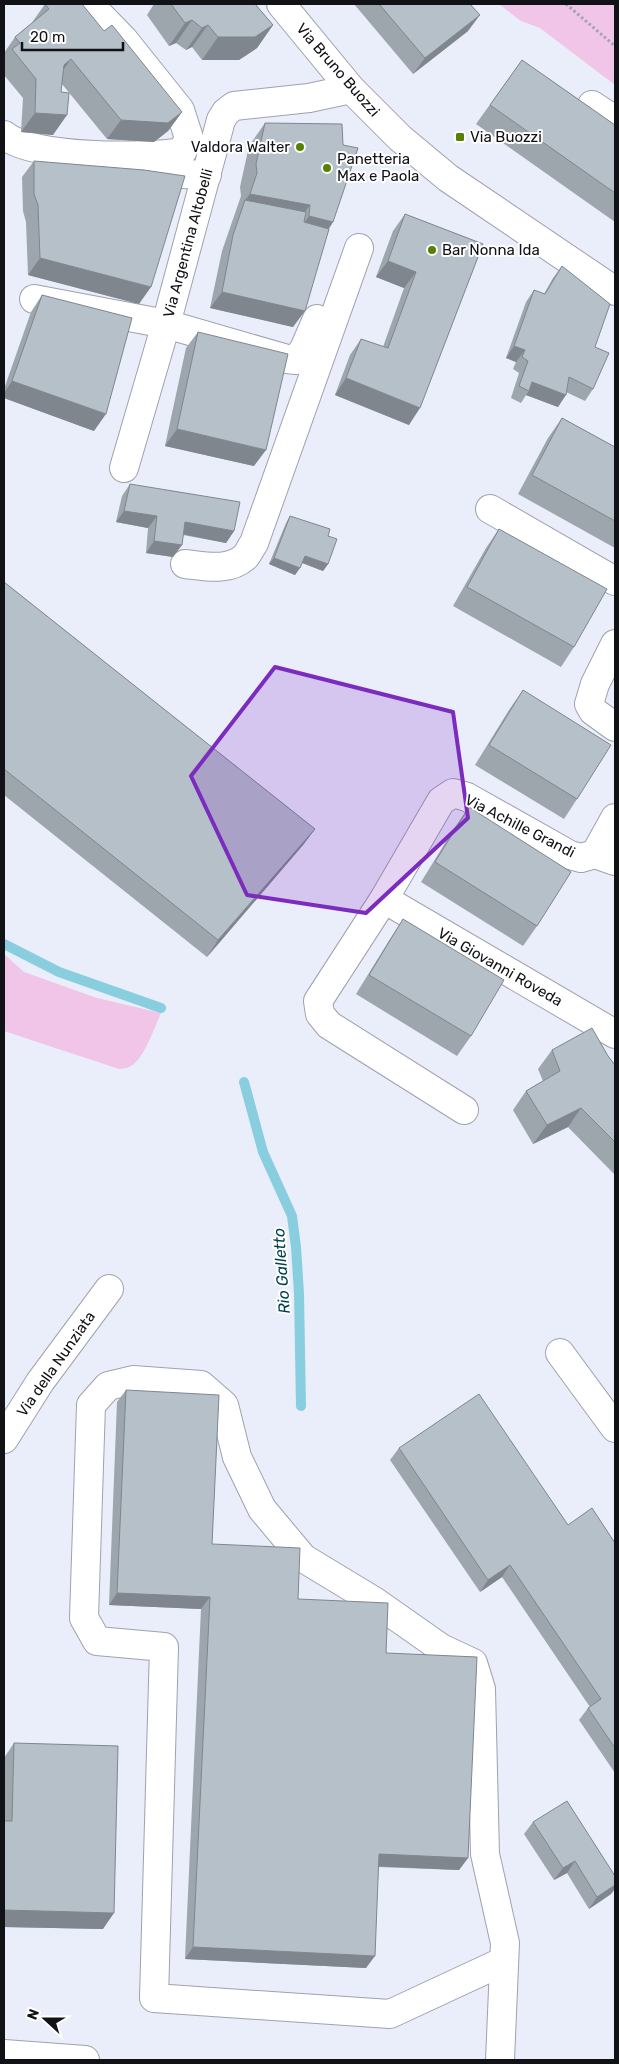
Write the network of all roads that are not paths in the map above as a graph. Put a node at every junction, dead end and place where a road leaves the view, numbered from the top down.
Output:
1 (89, 4) edge
2 (281, 4) edge
3 (351, 89) junction
4 (592, 105) dead end
5 (615, 120) edge
6 (4, 135) edge
7 (38, 166) edge
8 (206, 175) junction
9 (359, 248) dead end
10 (615, 291) edge
11 (34, 299) dead end
12 (319, 313) dead end
13 (166, 324) junction
14 (124, 468) dead end
15 (490, 508) dead end
16 (185, 564) dead end
17 (615, 581) edge
18 (615, 644) edge
19 (615, 727) edge
20 (615, 818) edge
21 (605, 858) edge
22 (384, 899) junction
23 (615, 1034) edge
24 (464, 1110) dead end
25 (109, 1289) dead end
26 (560, 1353) dead end
27 (615, 1428) edge
28 (4, 1440) edge
29 (504, 1961) junction
30 (4, 2054) edge
31 (85, 2060) edge
32 (500, 2060) edge

1 - 6 street
2 - 3 street, Via Bruno Buozzi
3 - 8 street, Via Argentina Altobelli
3 - 10 street, Via Bruno Buozzi
4 - 5 street
7 - 8 street
8 - 13 street, Via Argentina Altobelli
9 - 16 street
11 - 13 street
12 - 13 street
13 - 14 street, Via Argentina Altobelli
15 - 17 street
18 - 19 street
20 - 21 street
21 - 22 street, Via Achille Grandi
22 - 23 street, Via Giovanni Roveda
22 - 24 street
25 - 28 street, Via della Nunziata
26 - 27 street
29 - 29 street
29 - 32 street
30 - 31 street

